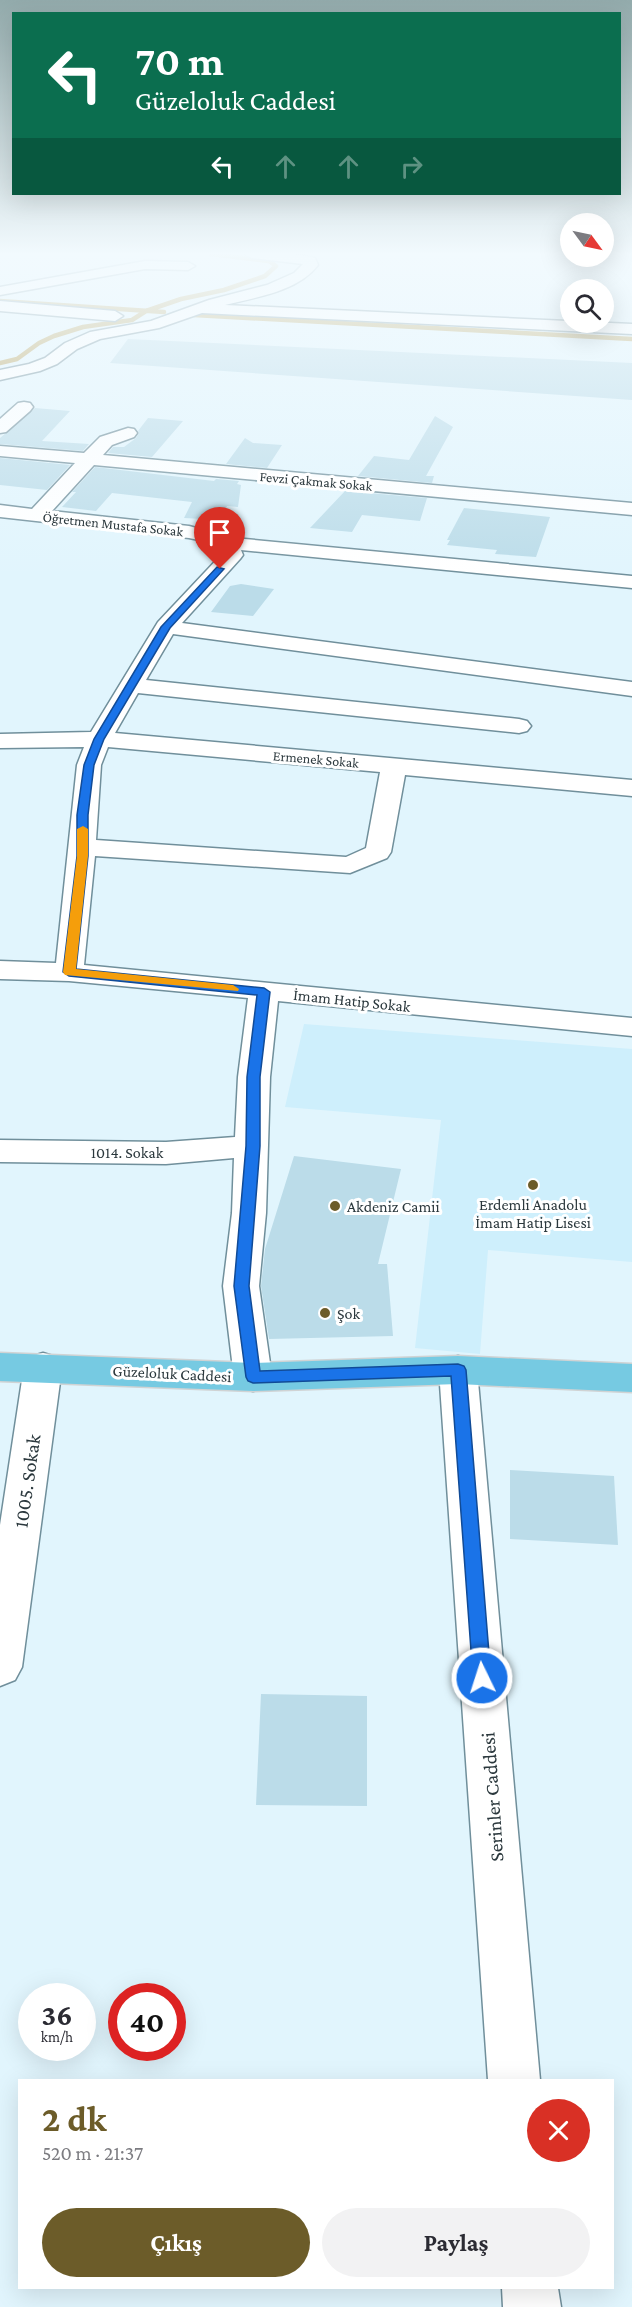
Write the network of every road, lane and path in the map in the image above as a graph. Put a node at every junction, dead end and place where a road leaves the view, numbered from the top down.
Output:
1 (49, 362) edge
2 (0, 375) edge
3 (24, 407) dead end
4 (0, 428) edge
5 (128, 433) dead end
6 (0, 451) edge
7 (88, 459) junction
8 (632, 509) edge
9 (0, 511) edge
10 (37, 515) junction
11 (227, 542) junction
12 (632, 582) edge
13 (166, 627) junction
14 (131, 685) junction
15 (632, 689) edge
16 (519, 726) dead end
17 (99, 739) junction
18 (0, 741) edge
19 (394, 766) junction
20 (632, 788) edge
21 (82, 847) junction
22 (0, 970) edge
23 (69, 972) junction
24 (264, 992) junction
25 (632, 1027) edge
26 (253, 1146) junction
27 (0, 1151) edge
28 (0, 1367) edge
29 (43, 1367) junction
30 (458, 1370) junction
31 (253, 1377) junction
32 (632, 1378) edge
33 (0, 1666) edge
34 (514, 2079) edge
35 (530, 2289) edge
36 (532, 2307) edge

1 - 2 street
3 - 4 street
5 - 7 street
6 - 7 street, Fevzi Çakmak Sokak
7 - 8 street, Fevzi Çakmak Sokak
7 - 10 street
9 - 10 street, Öğretmen Mustafa Sokak
10 - 11 street, Öğretmen Mustafa Sokak
11 - 12 street, Öğretmen Mustafa Sokak
11 - 13 street
13 - 14 street
13 - 15 street
14 - 16 street
14 - 17 street
17 - 18 street, Ermenek Sokak
17 - 19 street, Ermenek Sokak
17 - 21 street
19 - 20 street, Ermenek Sokak
19 - 21 street
21 - 23 street
22 - 23 street, İmam Hatip Sokak
23 - 24 street, İmam Hatip Sokak
24 - 25 street, İmam Hatip Sokak
24 - 26 street
26 - 27 street, 1014. Sokak
26 - 31 street
28 - 29 main road, Güzeloluk Caddesi
29 - 31 main road, Güzeloluk Caddesi
29 - 33 street, 1005. Sokak
30 - 31 main road, Güzeloluk Caddesi
30 - 32 main road, Güzeloluk Caddesi
30 - 34 street, Serinler Caddesi
35 - 36 street

